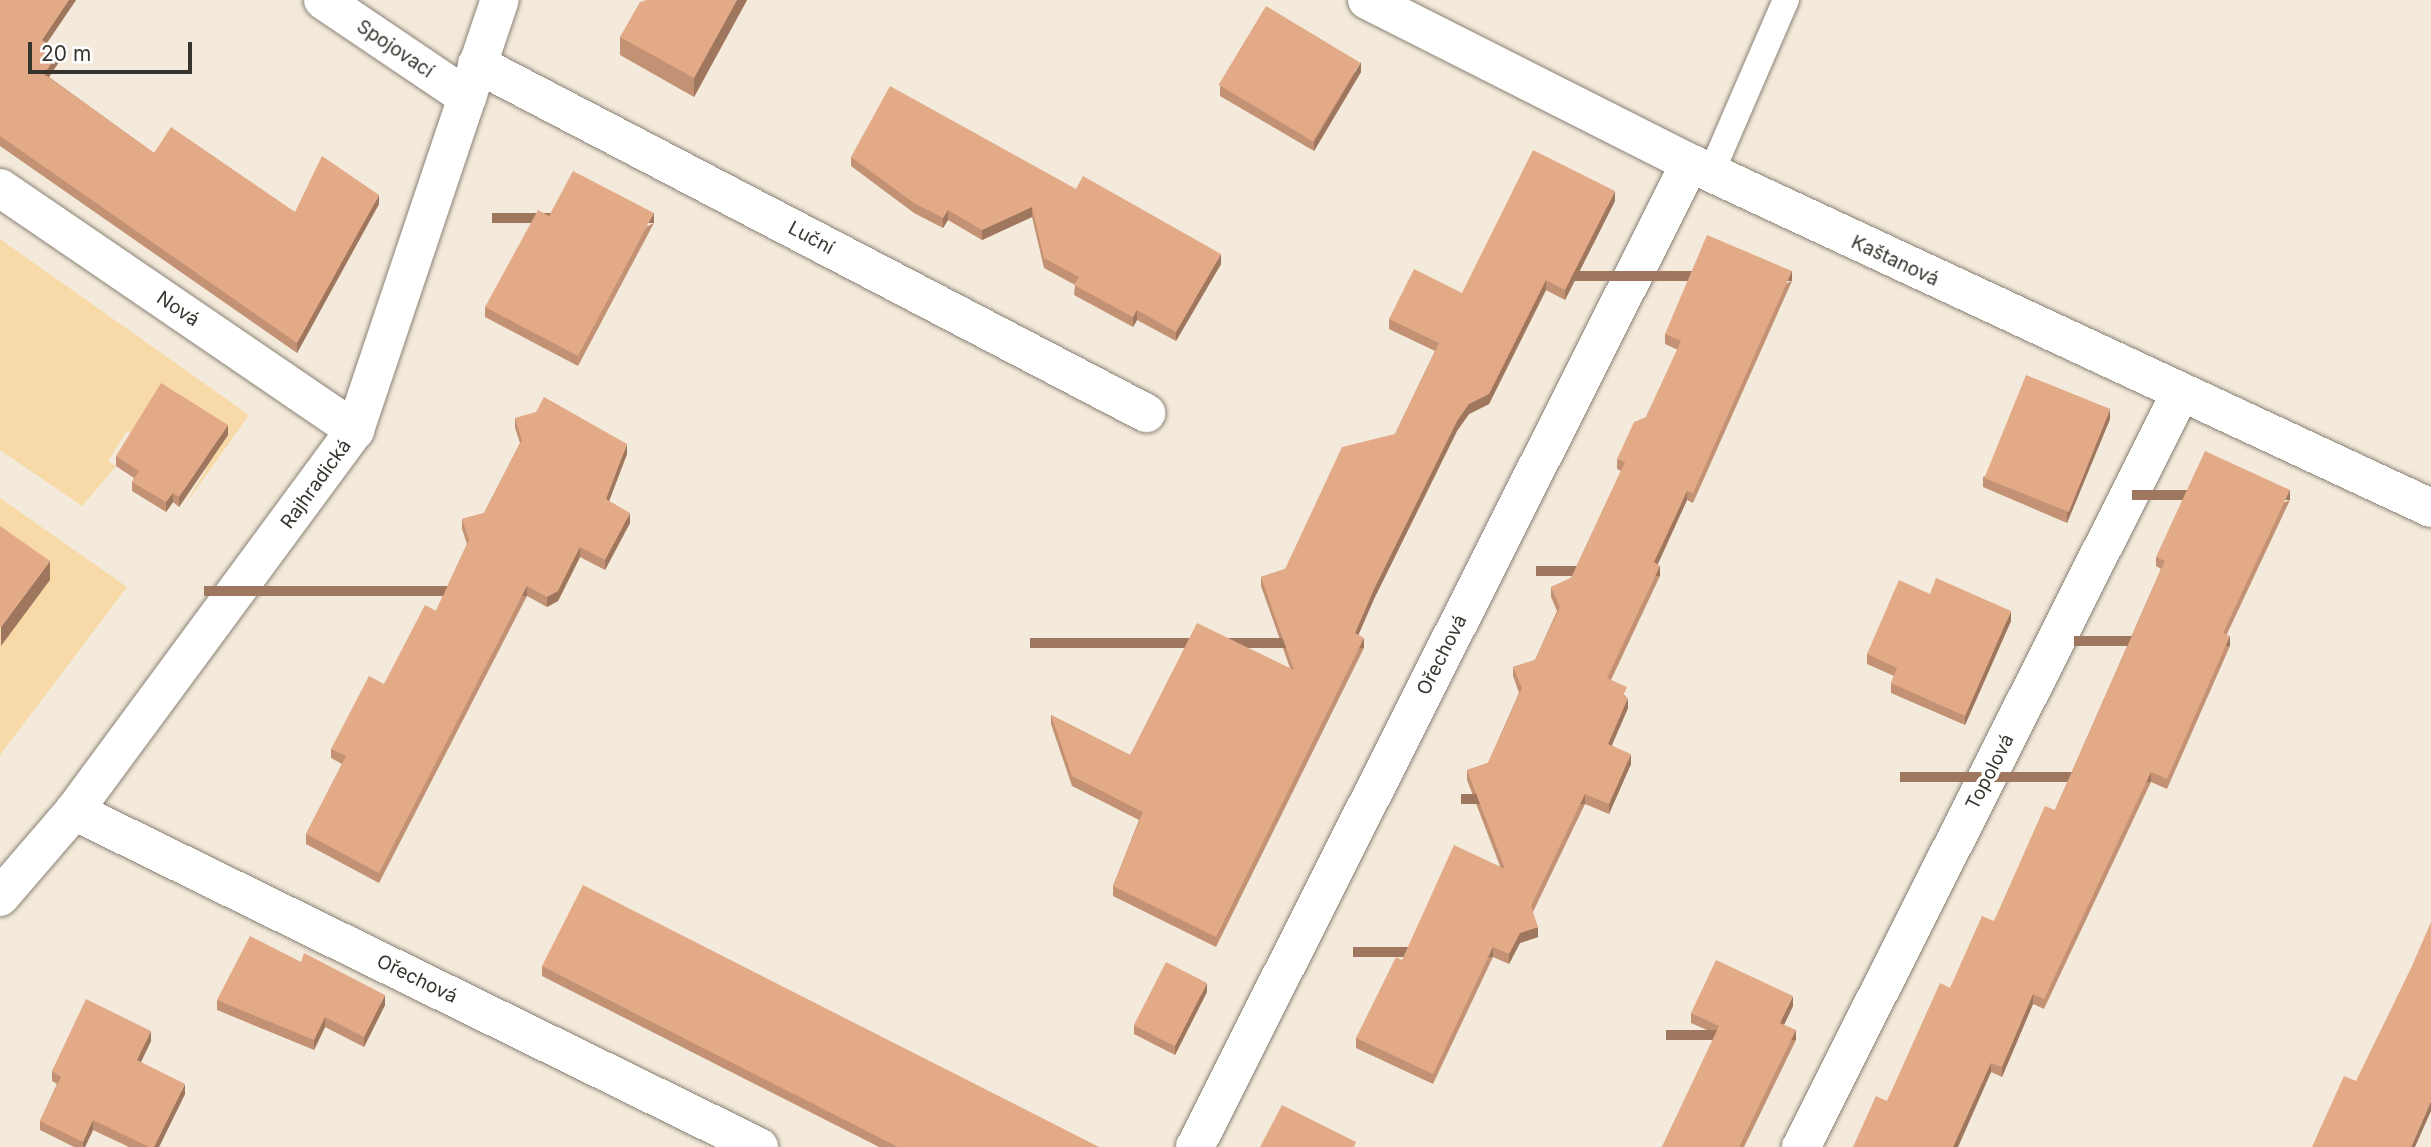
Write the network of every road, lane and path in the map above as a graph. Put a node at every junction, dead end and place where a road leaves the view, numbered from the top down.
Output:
1 (323, 0) edge
2 (500, 0) edge
3 (1367, 0) edge
4 (1786, 0) edge
5 (472, 81) junction
6 (1700, 168) junction
7 (0, 188) edge
8 (2179, 396) junction
9 (1146, 413) dead end
10 (355, 430) junction
11 (2431, 508) edge
12 (74, 810) junction
13 (0, 897) edge
14 (759, 1147) edge
15 (1195, 1147) edge
16 (1801, 1147) edge

1 - 5 street, Spojovací
2 - 5 street, Rajhradická
3 - 6 street, Kaštanová
4 - 6 lane
5 - 9 street, Luční
5 - 10 street, Rajhradická
6 - 8 street, Kaštanová
6 - 15 street, Ořechová
7 - 10 street, Nová
8 - 11 street, Kaštanová
8 - 16 street, Topolová
10 - 12 street, Rajhradická
12 - 13 street, Rajhradická
12 - 14 street, Ořechová

